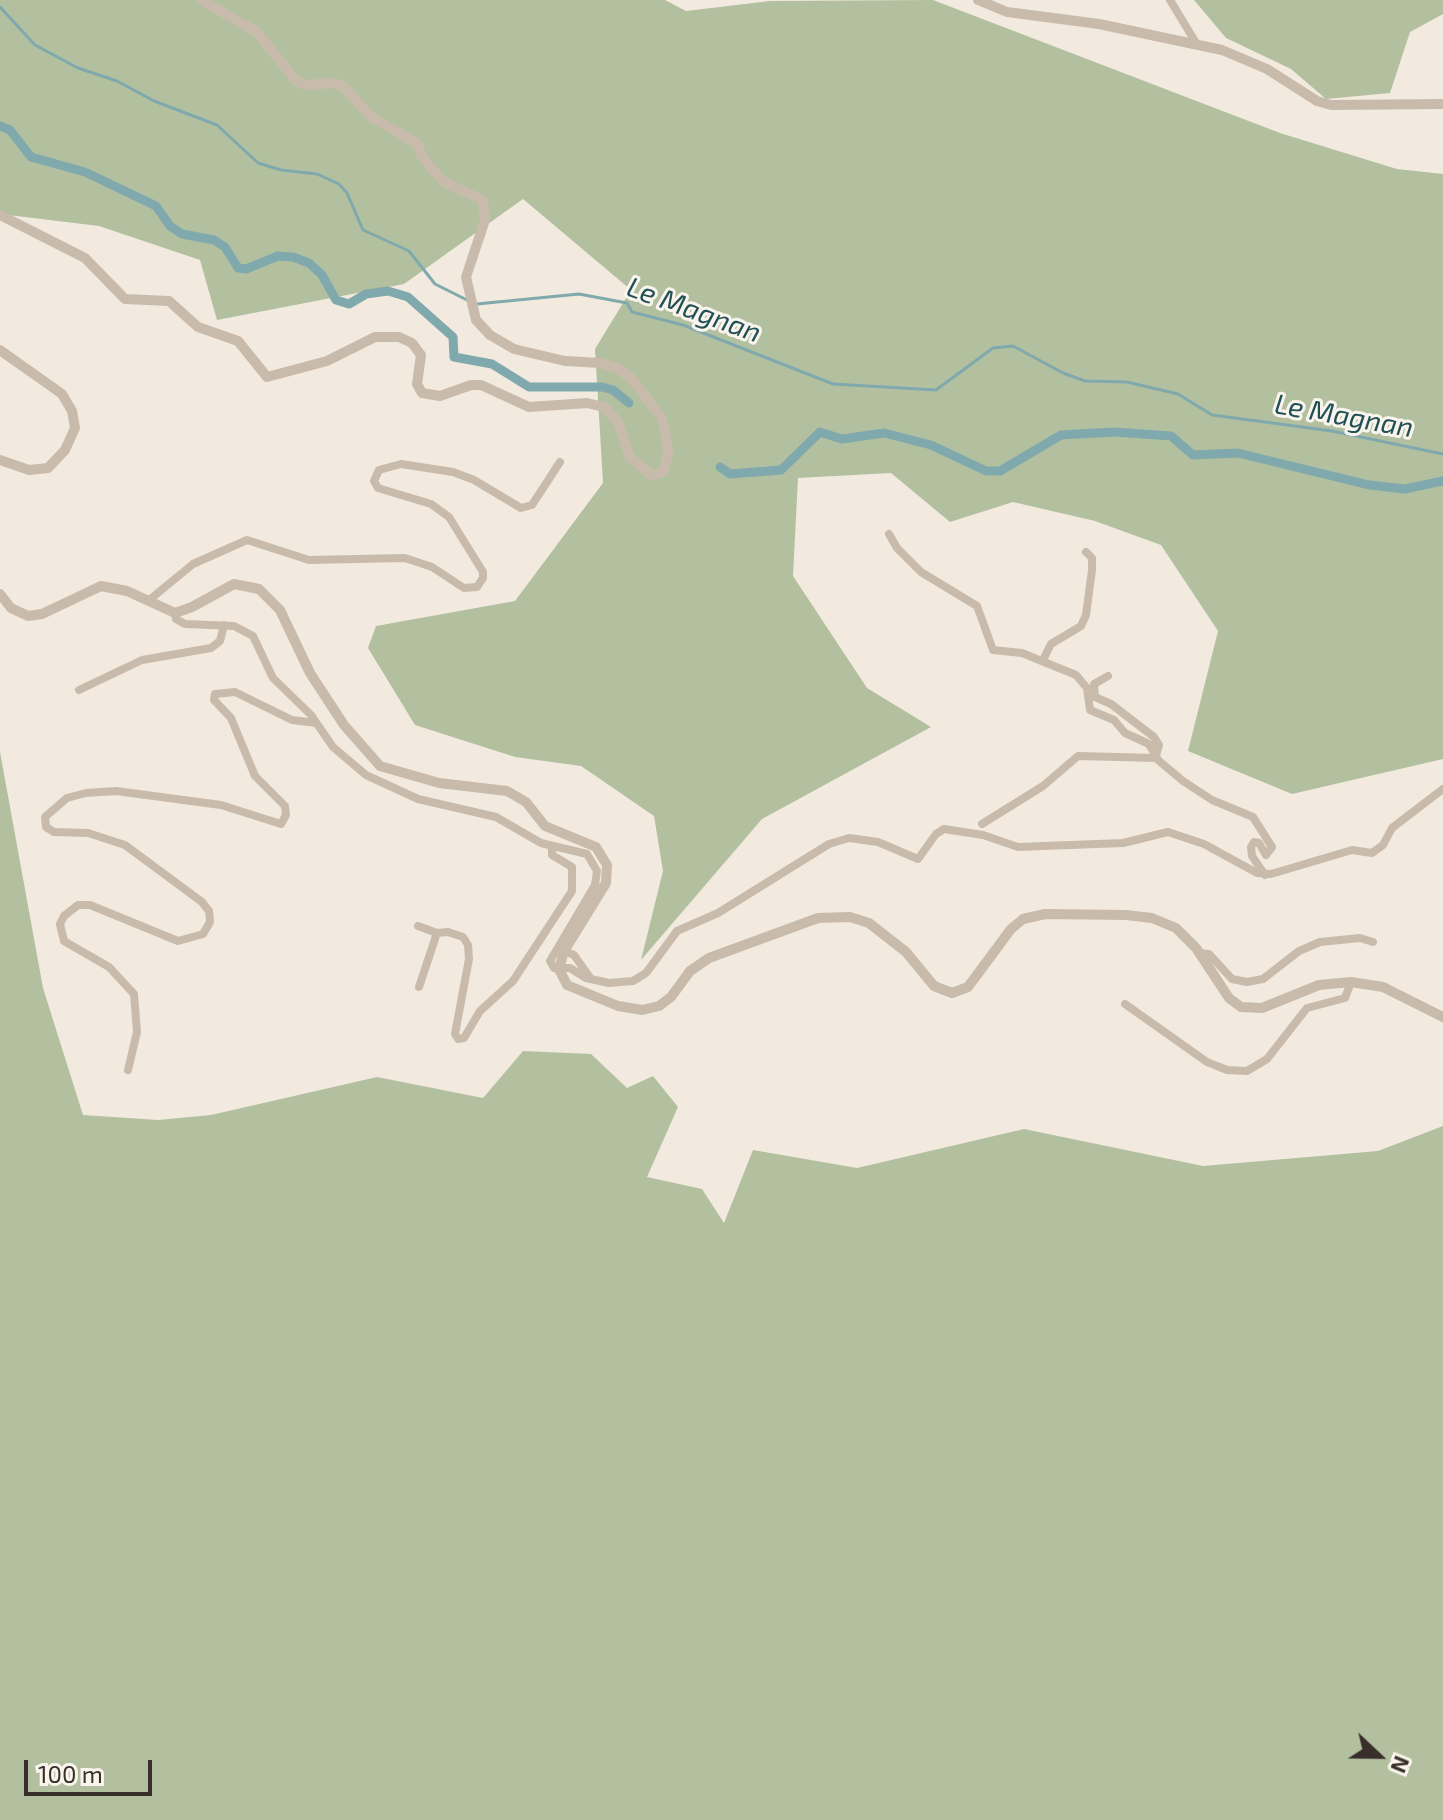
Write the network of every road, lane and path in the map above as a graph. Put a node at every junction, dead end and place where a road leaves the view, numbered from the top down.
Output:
1 (201, 0) edge
2 (1170, 0) edge
3 (980, 1) edge
4 (1196, 43) junction
5 (1443, 104) edge
6 (0, 215) edge
7 (0, 350) edge
8 (0, 460) edge
9 (560, 462) dead end
10 (889, 534) dead end
11 (1086, 552) dead end
12 (0, 594) edge
13 (148, 601) junction
14 (175, 613) junction
15 (224, 625) junction
16 (1043, 660) junction
17 (1108, 676) dead end
18 (79, 690) dead end
19 (316, 723) junction
20 (1156, 756) junction
21 (1443, 789) edge
22 (982, 824) dead end
23 (552, 846) junction
24 (1265, 875) junction
25 (418, 926) dead end
26 (437, 933) junction
27 (572, 938) junction
28 (1373, 942) dead end
29 (564, 951) junction
30 (1199, 953) junction
31 (583, 966) junction
32 (559, 969) junction
33 (591, 980) junction
34 (1351, 982) junction
35 (419, 987) dead end
36 (1125, 1004) dead end
37 (1443, 1017) edge
38 (128, 1070) dead end

1 - 6 street
2 - 4 street
3 - 4 street
4 - 5 street
7 - 8 street
9 - 13 street
10 - 16 street
11 - 16 street
12 - 13 street
13 - 14 street
14 - 15 street
14 - 27 street
15 - 18 street
15 - 19 street
16 - 20 street
17 - 20 street
19 - 23 street
19 - 38 street
20 - 22 street
20 - 24 street
21 - 24 street
23 - 26 street
23 - 32 street
24 - 33 street
25 - 26 street
26 - 35 street
27 - 29 street
27 - 31 street
28 - 30 street
29 - 31 street
29 - 32 street
30 - 32 street
30 - 34 street
31 - 33 street
32 - 33 street
34 - 36 street
34 - 37 street

